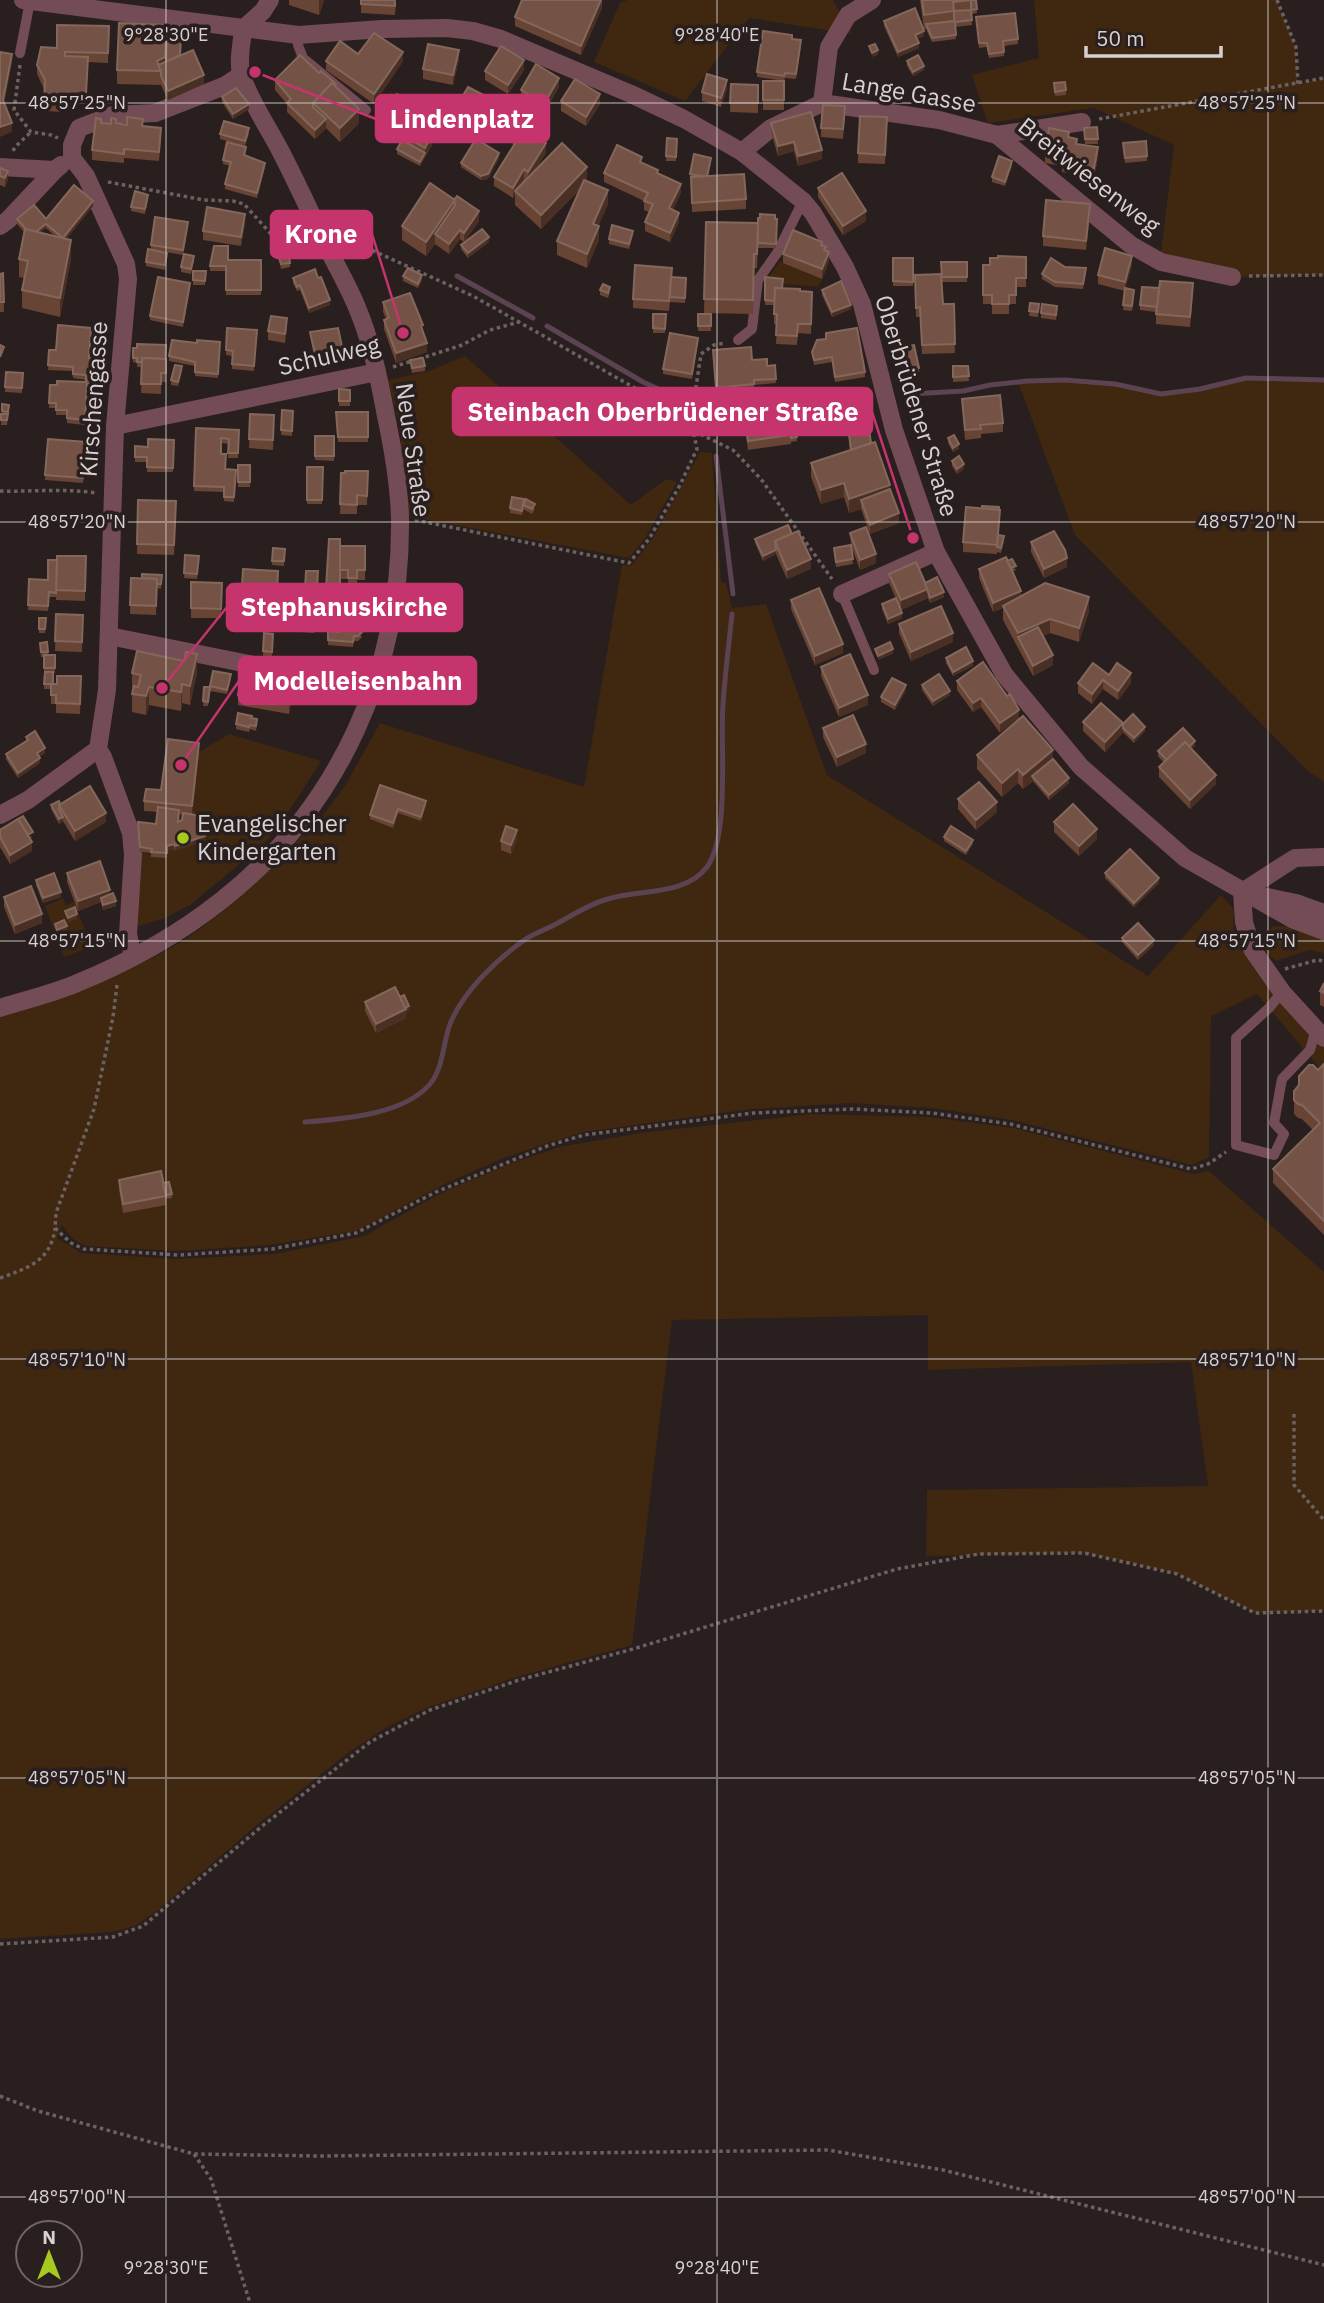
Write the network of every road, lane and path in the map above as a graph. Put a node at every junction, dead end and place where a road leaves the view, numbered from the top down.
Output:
1 (270, 0) edge
2 (872, 0) edge
3 (1277, 0) edge
4 (37, 1) edge
5 (243, 29) junction
6 (298, 35) junction
7 (20, 53) joint
8 (241, 75) junction
9 (1324, 78) edge
10 (1298, 84) junction
11 (822, 103) junction
12 (366, 110) dead end
13 (1082, 122) joint
14 (997, 135) junction
15 (72, 152) junction
16 (742, 152) junction
17 (0, 167) edge
18 (55, 170) junction
19 (86, 176) junction
20 (803, 201) junction
21 (0, 226) edge
22 (326, 244) junction
23 (1324, 275) edge
24 (1232, 276) joint
25 (519, 322) junction
26 (738, 340) joint
27 (377, 372) junction
28 (691, 420) junction
29 (115, 426) junction
30 (0, 491) edge
31 (94, 493) dead end
32 (400, 517) junction
33 (936, 552) junction
34 (842, 594) junction
35 (109, 636) junction
36 (874, 670) dead end
37 (373, 689) junction
38 (98, 749) junction
39 (0, 815) edge
40 (1324, 857) edge
41 (1242, 892) junction
42 (1324, 914) edge
43 (1324, 931) edge
44 (133, 957) junction
45 (1324, 961) edge
46 (115, 966) junction
47 (1270, 974) junction
48 (1282, 992) junction
49 (0, 1008) edge
50 (1320, 1033) edge
51 (1236, 1145) junction
52 (55, 1228) junction
53 (0, 1278) edge
54 (1294, 1414) dead end
55 (1324, 1520) edge
56 (1324, 1611) edge
57 (0, 1944) edge
58 (0, 2096) edge
59 (194, 2154) junction
60 (1324, 2265) edge
61 (250, 2303) edge

1 - 5 street
2 - 11 street
3 - 10 path
4 - 5 street, Oberbrüdener Straße
4 - 7 lane
5 - 6 street, Oberbrüdener Straße
5 - 8 street, Neue Straße
6 - 12 lane
6 - 16 street, Oberbrüdener Straße
7 - 15 path
8 - 15 street
8 - 22 street, Neue Straße
9 - 10 path
10 - 13 path
11 - 14 street, Lange Gasse
11 - 16 street, Lange Gasse
13 - 14 street, Lange Gasse
14 - 24 street, Breitwiesenweg
15 - 18 street
15 - 19 street, Kirschengasse
16 - 20 street, Oberbrüdener Straße
17 - 18 street
18 - 21 street
19 - 22 path
19 - 29 street, Kirschengasse
20 - 26 lane
20 - 33 street, Oberbrüdener Straße
22 - 25 path
22 - 27 street, Neue Straße
23 - 24 path
25 - 27 path, Schulweg
25 - 28 path
26 - 28 path
27 - 29 street, Schulweg
27 - 32 street, Neue Straße
28 - 32 path
28 - 34 path
29 - 35 street, Kirschengasse
30 - 31 path
32 - 37 street, Neue Straße
33 - 34 street
33 - 41 street, Oberbrüdener Straße
34 - 36 lane
35 - 37 street
35 - 38 street, Kirschengasse
37 - 44 street, Neue Straße
38 - 39 street
38 - 44 street
40 - 41 street
41 - 42 street, Oberbrüdener Straße
41 - 43 street, Oberbrüdener Straße
41 - 47 street
44 - 46 street, Neue Straße
45 - 47 path
46 - 49 street, Neue Straße
46 - 52 path
47 - 48 street
48 - 50 street
48 - 51 lane
50 - 51 lane
51 - 52 path
52 - 53 path
54 - 55 path
56 - 57 path
58 - 59 path
59 - 60 path
59 - 61 path

